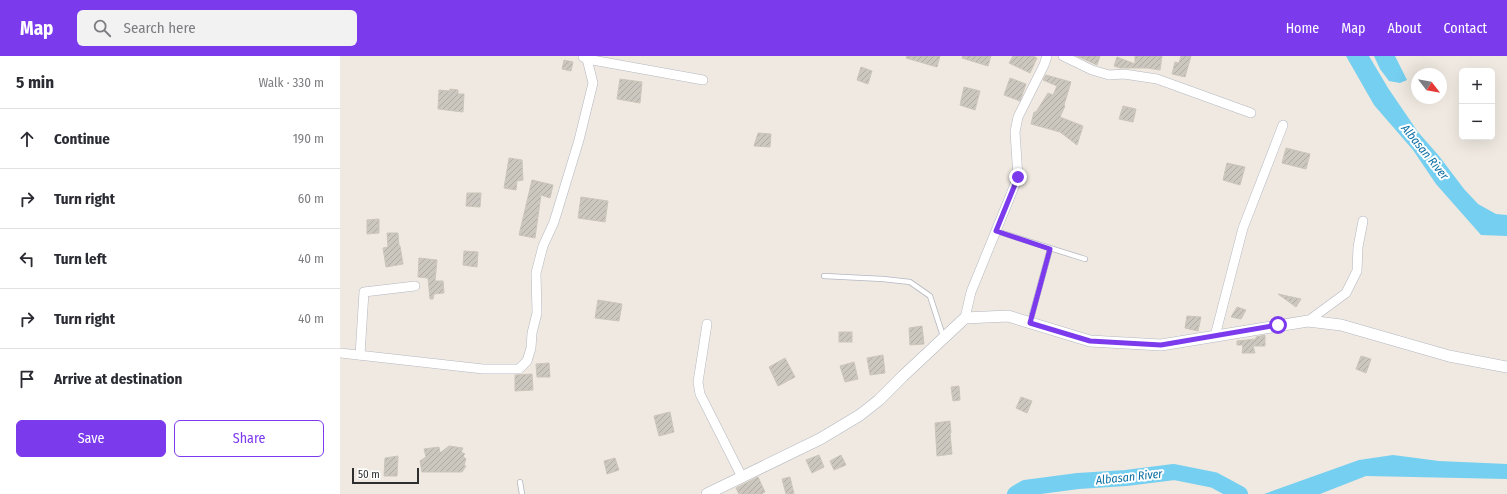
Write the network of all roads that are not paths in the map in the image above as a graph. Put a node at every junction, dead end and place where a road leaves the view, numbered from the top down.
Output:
1 (1047, 56) edge
2 (1063, 56) edge
3 (584, 58) edge
4 (703, 80) dead end
5 (1251, 113) dead end
6 (1283, 125) dead end
7 (1363, 221) dead end
8 (996, 231) junction
9 (1050, 249) junction
10 (1085, 259) dead end
11 (824, 276) dead end
12 (415, 286) dead end
13 (965, 318) junction
14 (1308, 321) junction
15 (1030, 323) junction
16 (707, 324) dead end
17 (1215, 336) junction
18 (944, 338) junction
19 (340, 353) edge
20 (360, 355) junction
21 (1507, 367) edge
22 (742, 477) junction
23 (520, 482) dead end
24 (720, 491) edge
25 (522, 494) edge
26 (707, 494) edge

1 - 8 street
2 - 5 street
3 - 4 street
3 - 20 street
6 - 17 street
7 - 14 street
8 - 9 lane
8 - 13 street
9 - 10 lane
9 - 15 lane
11 - 18 lane
12 - 20 street
13 - 15 street
13 - 18 street
14 - 17 street
14 - 21 street
15 - 17 street
16 - 22 street
18 - 22 street
19 - 20 street
22 - 24 street
23 - 25 lane
24 - 26 street

